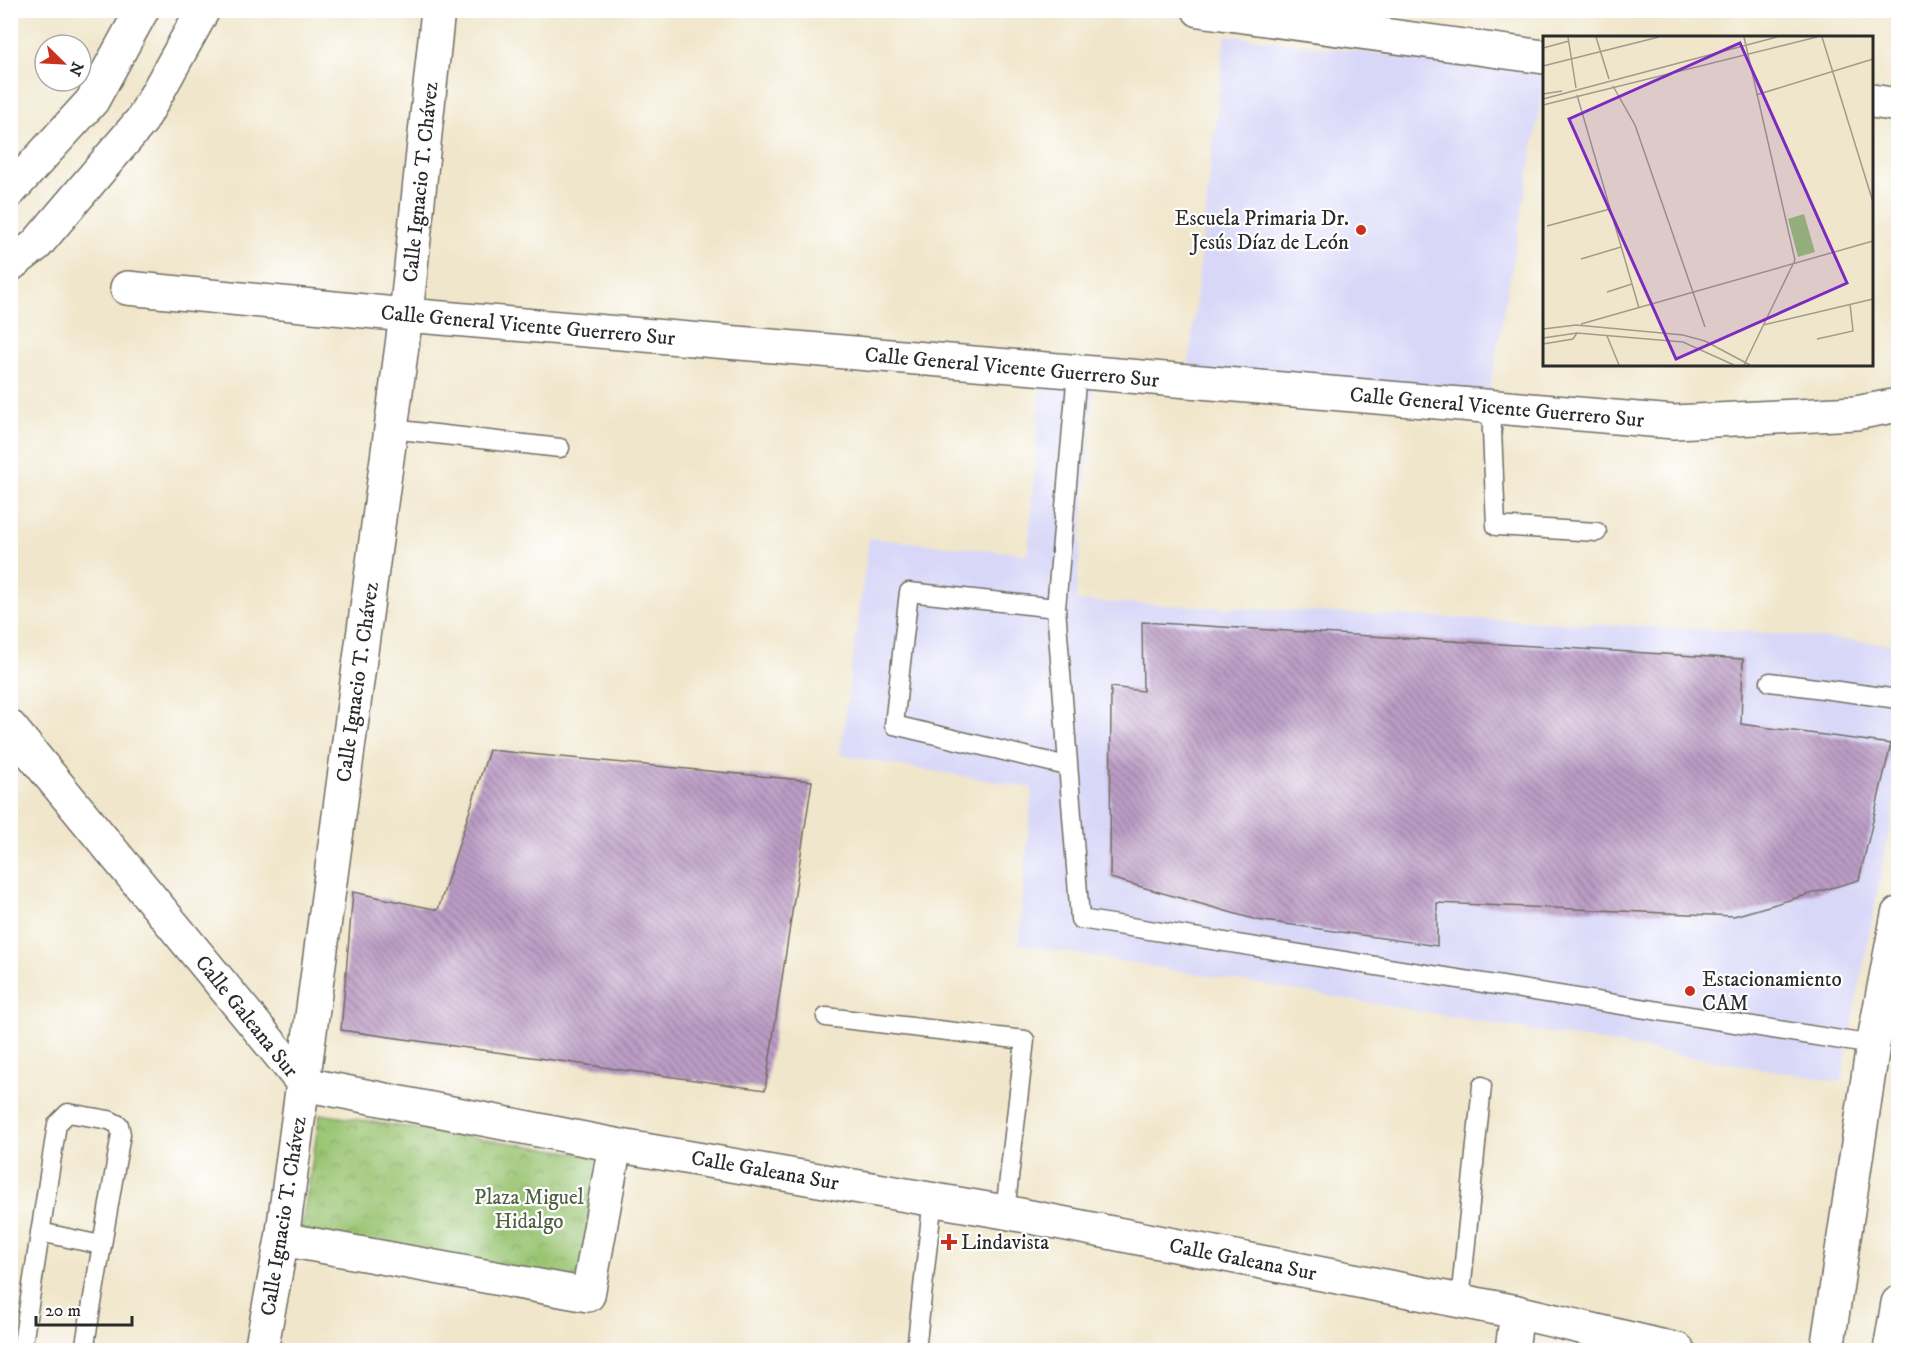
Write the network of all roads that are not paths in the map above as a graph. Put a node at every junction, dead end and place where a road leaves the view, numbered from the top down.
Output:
1 (142, 10) edge
2 (203, 10) edge
3 (438, 10) edge
4 (1199, 10) edge
5 (1543, 57) edge
6 (1873, 101) edge
7 (1899, 105) edge
8 (10, 191) edge
9 (10, 265) edge
10 (126, 288) dead end
11 (406, 315) junction
12 (1077, 372) junction
13 (1899, 405) edge
14 (1491, 407) junction
15 (391, 429) junction
16 (560, 448) dead end
17 (1597, 532) dead end
18 (1056, 608) junction
19 (1770, 682) dead end
20 (1899, 699) edge
21 (10, 727) edge
22 (1067, 766) junction
23 (1899, 914) edge
24 (826, 1017) dead end
25 (1873, 1045) junction
26 (304, 1084) junction
27 (1482, 1086) dead end
28 (615, 1144) junction
29 (933, 1198) junction
30 (1005, 1212) junction
31 (40, 1232) junction
32 (282, 1239) junction
33 (101, 1245) junction
34 (1460, 1301) junction
35 (1899, 1303) edge
36 (1517, 1312) junction
37 (22, 1350) edge
38 (84, 1350) edge
39 (261, 1350) edge
40 (916, 1350) edge
41 (1512, 1350) edge
42 (1678, 1350) edge
43 (1827, 1350) edge
44 (1890, 1350) edge

1 - 8 street
2 - 9 street
3 - 11 street, Calle Ignacio T. Chávez
4 - 5 street
6 - 7 street
10 - 11 street, Calle General Vicente Guerrero Sur
11 - 12 street, Calle General Vicente Guerrero Sur
11 - 15 street, Calle Ignacio T. Chávez
12 - 14 street, Calle General Vicente Guerrero Sur
12 - 18 lane
13 - 14 street, Calle General Vicente Guerrero Sur
14 - 17 lane
15 - 16 lane
15 - 26 street, Calle Ignacio T. Chávez
18 - 22 lane
18 - 22 lane
19 - 20 lane
21 - 26 street, Calle Galeana Sur
22 - 25 lane
23 - 25 street
24 - 30 lane
25 - 43 street
26 - 28 street, Calle Galeana Sur
26 - 32 street, Calle Ignacio T. Chávez
27 - 34 lane
28 - 29 street, Calle Galeana Sur
28 - 32 street
29 - 30 street, Calle Galeana Sur
29 - 40 lane
30 - 34 street, Calle Galeana Sur
31 - 33 lane
31 - 33 lane
31 - 37 lane
32 - 39 street, Calle Ignacio T. Chávez
33 - 38 lane
34 - 36 street, Calle Galeana Sur
35 - 44 street
36 - 41 street
36 - 42 street, Calle Galeana Sur

